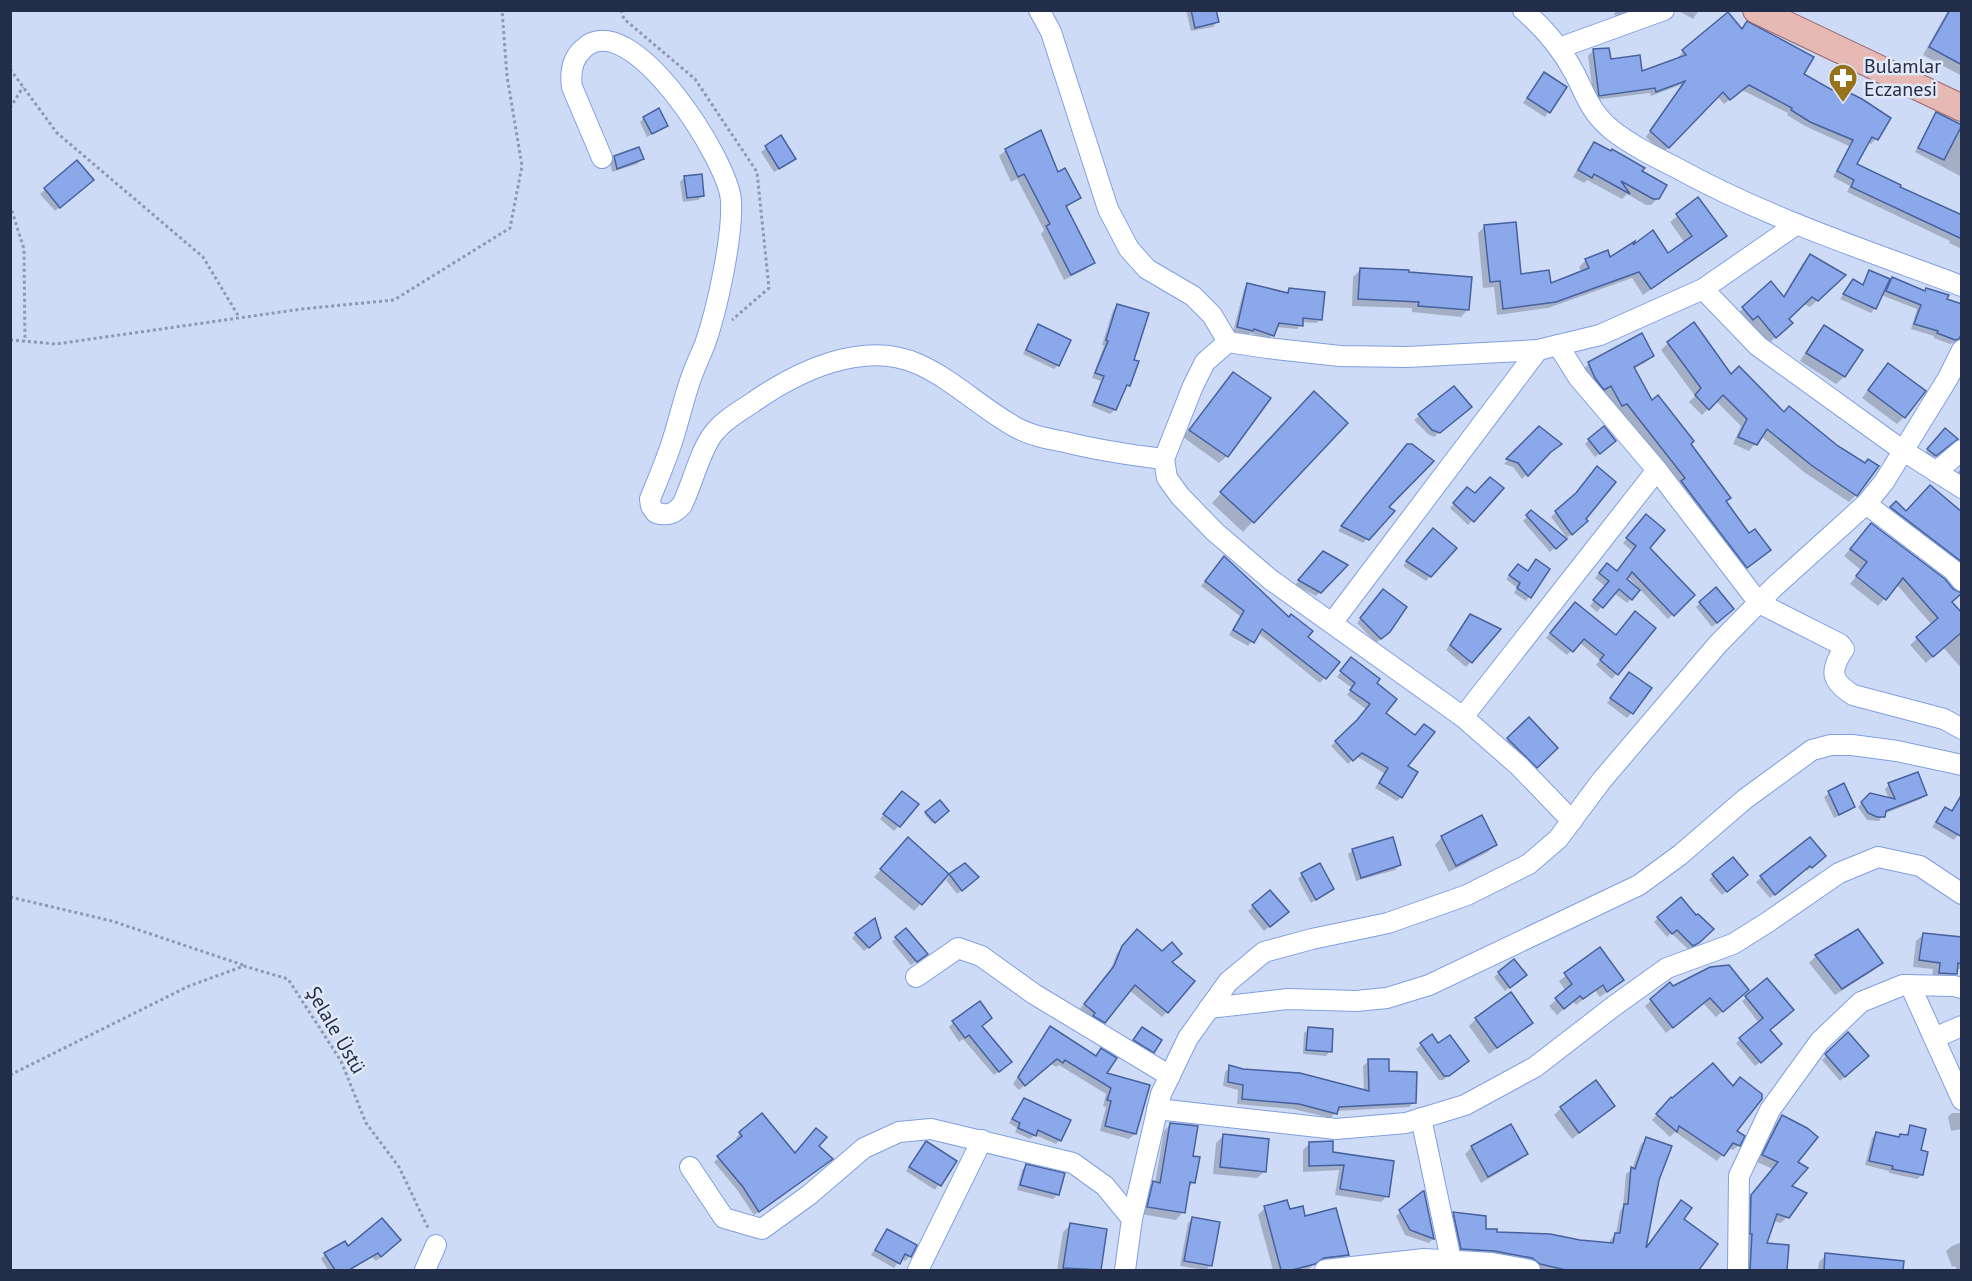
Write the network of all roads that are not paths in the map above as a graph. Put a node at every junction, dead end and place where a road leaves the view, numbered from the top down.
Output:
1 (1039, 10) edge
2 (1523, 10) edge
3 (1664, 10) edge
4 (1756, 10) edge
5 (1559, 48) junction
6 (1962, 108) edge
7 (602, 158) dead end
8 (1797, 224) junction
9 (1962, 286) edge
10 (1703, 289) junction
11 (1228, 342) junction
12 (1558, 345) junction
13 (1538, 350) junction
14 (1962, 350) edge
15 (1902, 450) junction
16 (1962, 450) edge
17 (1164, 459) junction
18 (1657, 470) junction
19 (1936, 472) junction
20 (1962, 488) edge
21 (1866, 504) junction
22 (1962, 581) edge
23 (1759, 603) junction
24 (1332, 623) junction
25 (1463, 717) junction
26 (1962, 729) edge
27 (1962, 765) edge
28 (1572, 821) junction
29 (1962, 894) edge
30 (916, 977) dead end
31 (1910, 985) junction
32 (1962, 988) edge
33 (1209, 1008) junction
34 (1962, 1026) edge
35 (1934, 1038) junction
36 (1170, 1076) junction
37 (1962, 1100) edge
38 (1158, 1109) junction
39 (1421, 1118) junction
40 (982, 1140) junction
41 (690, 1167) dead end
42 (1131, 1219) junction
43 (436, 1245) road end
44 (1451, 1260) junction
45 (425, 1270) edge
46 (918, 1270) edge
47 (1125, 1270) edge
48 (1325, 1270) edge
49 (1530, 1270) edge
50 (1738, 1270) edge

1 - 11 street
2 - 5 street
3 - 5 street
4 - 6 main road
5 - 8 street
7 - 17 street
8 - 9 street
8 - 10 street
10 - 12 street
10 - 15 street
11 - 13 street
11 - 17 street
12 - 13 street
12 - 18 street
13 - 24 street
14 - 15 street
15 - 19 street
15 - 21 street
16 - 19 street
17 - 24 street
18 - 23 street
18 - 25 street
19 - 20 street
21 - 22 street
21 - 23 street
23 - 26 street
23 - 28 street
24 - 25 street
25 - 28 street
27 - 33 street
28 - 33 street
29 - 39 street
30 - 36 street
31 - 32 street
31 - 35 street
31 - 50 street
33 - 36 street
34 - 35 street
35 - 37 street
36 - 38 street
38 - 39 street
38 - 42 street
39 - 44 street
40 - 41 street
40 - 42 street
40 - 46 street
42 - 47 street
43 - 45 street
44 - 48 street
44 - 49 street

